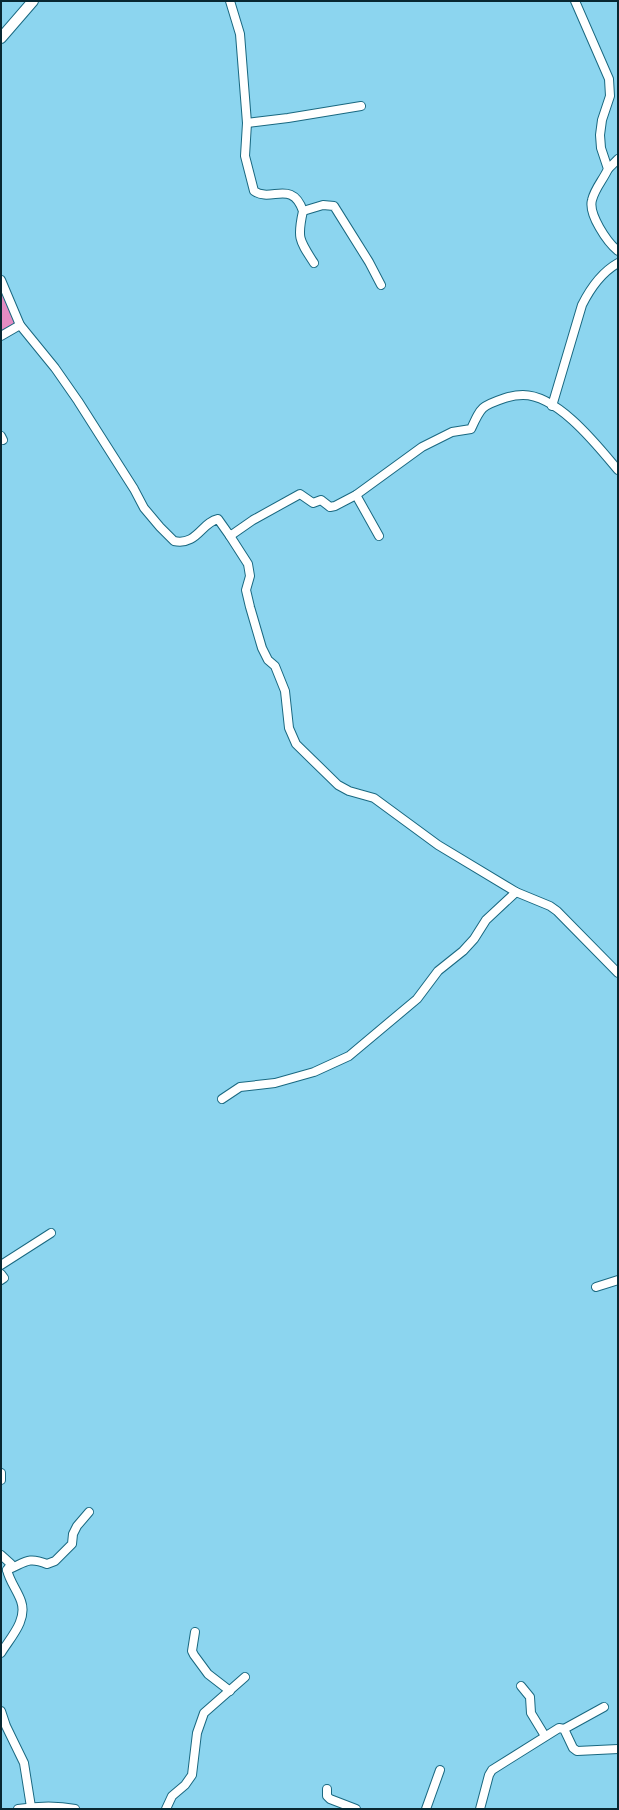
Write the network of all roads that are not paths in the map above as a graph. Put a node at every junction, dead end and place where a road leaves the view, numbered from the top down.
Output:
1 (33, 1) edge
2 (230, 1) edge
3 (575, 1) edge
4 (1, 38) edge
5 (361, 106) dead end
6 (247, 122) junction
7 (618, 159) edge
8 (608, 169) junction
9 (303, 211) junction
10 (618, 251) edge
11 (314, 263) dead end
12 (618, 263) edge
13 (1, 280) edge
14 (381, 285) dead end
15 (20, 325) junction
16 (1, 336) edge
17 (552, 406) junction
18 (618, 470) edge
19 (356, 495) junction
20 (230, 536) junction
21 (379, 536) dead end
22 (516, 892) junction
23 (618, 973) edge
24 (222, 1099) dead end
25 (51, 1233) dead end
26 (1, 1265) edge
27 (1, 1274) edge
28 (1, 1280) edge
29 (618, 1280) edge
30 (596, 1287) dead end
31 (1, 1473) edge
32 (1, 1480) edge
33 (89, 1512) dead end
34 (1, 1555) edge
35 (7, 1570) junction
36 (195, 1632) dead end
37 (1, 1653) edge
38 (245, 1677) dead end
39 (521, 1686) dead end
40 (230, 1691) junction
41 (604, 1707) dead end
42 (1, 1711) edge
43 (564, 1729) junction
44 (545, 1736) junction
45 (618, 1749) edge
46 (440, 1770) dead end
47 (327, 1789) dead end
48 (31, 1807) junction
49 (40, 1808) edge
50 (18, 1809) edge
51 (75, 1809) edge
52 (166, 1809) edge
53 (356, 1809) edge
54 (426, 1809) edge
55 (480, 1809) edge

1 - 4 main road
2 - 6 street
3 - 8 street
5 - 6 street
6 - 9 street
7 - 8 street
8 - 10 street
9 - 11 street
9 - 14 street
12 - 17 street
13 - 15 street
15 - 16 street
15 - 20 street
17 - 18 street
17 - 19 street
19 - 20 street
19 - 21 street
20 - 22 street
22 - 23 street
22 - 24 street
25 - 26 street
27 - 28 street
29 - 30 street
31 - 32 street
33 - 35 street
34 - 35 street
35 - 37 street
36 - 40 street
38 - 40 street
39 - 44 street
40 - 52 street
41 - 43 street
42 - 48 street
43 - 44 street
43 - 45 street
44 - 55 street
46 - 54 street
47 - 53 street
48 - 49 street
48 - 50 street
49 - 51 street

